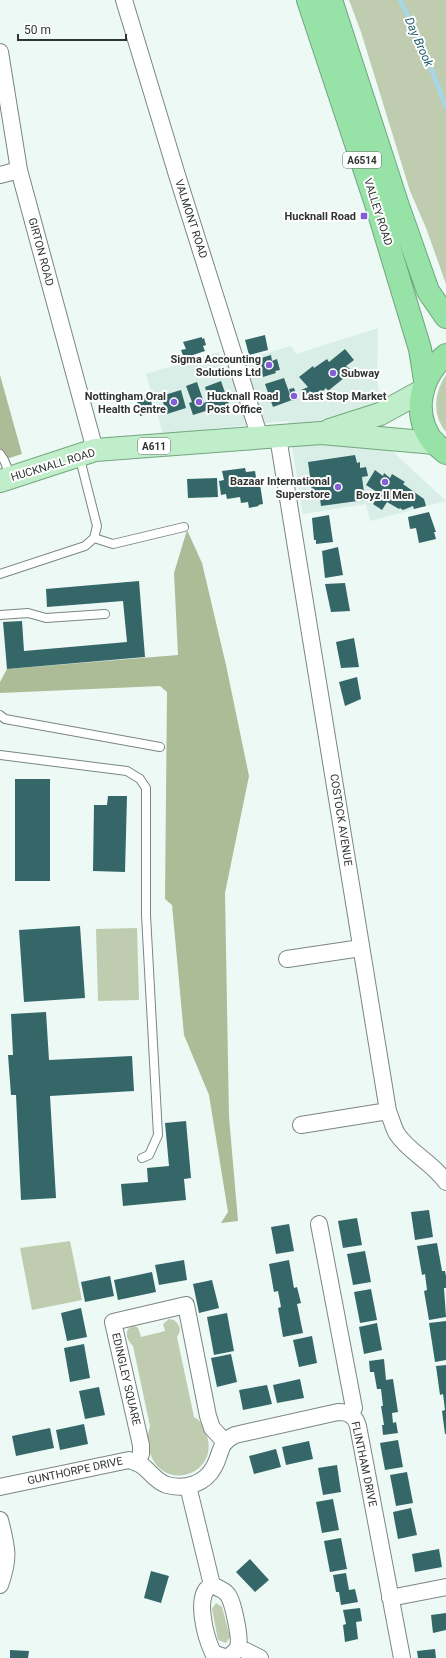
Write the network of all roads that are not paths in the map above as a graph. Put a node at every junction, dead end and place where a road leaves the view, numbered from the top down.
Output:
1 (124, 0) edge
2 (308, 0) edge
3 (331, 0) edge
4 (0, 52) edge
5 (19, 170) junction
6 (0, 175) edge
7 (446, 317) edge
8 (446, 355) edge
9 (424, 386) junction
10 (321, 433) junction
11 (269, 437) junction
12 (440, 448) edge
13 (87, 453) junction
14 (0, 454) edge
15 (6, 479) edge
16 (184, 528) dead end
17 (94, 538) junction
18 (0, 574) edge
19 (106, 614) dead end
20 (0, 615) edge
21 (0, 714) edge
22 (160, 747) dead end
23 (0, 755) edge
24 (362, 948) junction
25 (287, 959) dead end
26 (388, 1111) junction
27 (301, 1125) dead end
28 (142, 1158) dead end
29 (446, 1182) edge
30 (319, 1224) dead end
31 (351, 1414) junction
32 (225, 1442) junction
33 (137, 1463) junction
34 (188, 1486) junction
35 (0, 1488) edge
36 (0, 1520) edge
37 (0, 1585) edge
38 (212, 1585) junction
39 (446, 1588) edge
40 (390, 1598) junction
41 (223, 1655) edge
42 (260, 1658) edge
43 (402, 1658) edge

1 - 11 street, VALMONT ROAD
2 - 9 highway, VALLEY ROAD / A6514
3 - 7 highway, VALLEY ROAD / A6514
4 - 5 street, GIRTON ROAD
5 - 6 street
5 - 13 street, GIRTON ROAD
8 - 9 highway
9 - 10 main road, HUCKNALL ROAD / A611
9 - 12 highway, VALLEY ROAD
10 - 11 main road, HUCKNALL ROAD / A611
10 - 12 main road, HUCKNALL ROAD / A611
11 - 13 main road, HUCKNALL ROAD / A611
11 - 24 street, COSTOCK AVENUE
13 - 15 main road, HUCKNALL ROAD / A611
13 - 17 lane
14 - 15 lane
16 - 17 lane
17 - 18 lane
19 - 20 lane
21 - 22 lane
23 - 28 lane
24 - 25 street
24 - 26 street, COSTOCK AVENUE
26 - 27 street
26 - 29 street, COSTOCK AVENUE
30 - 31 street, FLINTHAM DRIVE
31 - 32 street
31 - 40 street, FLINTHAM DRIVE
32 - 33 street, EDINGLEY SQUARE
32 - 34 street
33 - 34 street, GUNTHORPE DRIVE
33 - 35 street, GUNTHORPE DRIVE
34 - 38 street
36 - 37 street
38 - 41 street
38 - 41 street
39 - 40 street
40 - 43 street, FLINTHAM DRIVE
41 - 42 street

